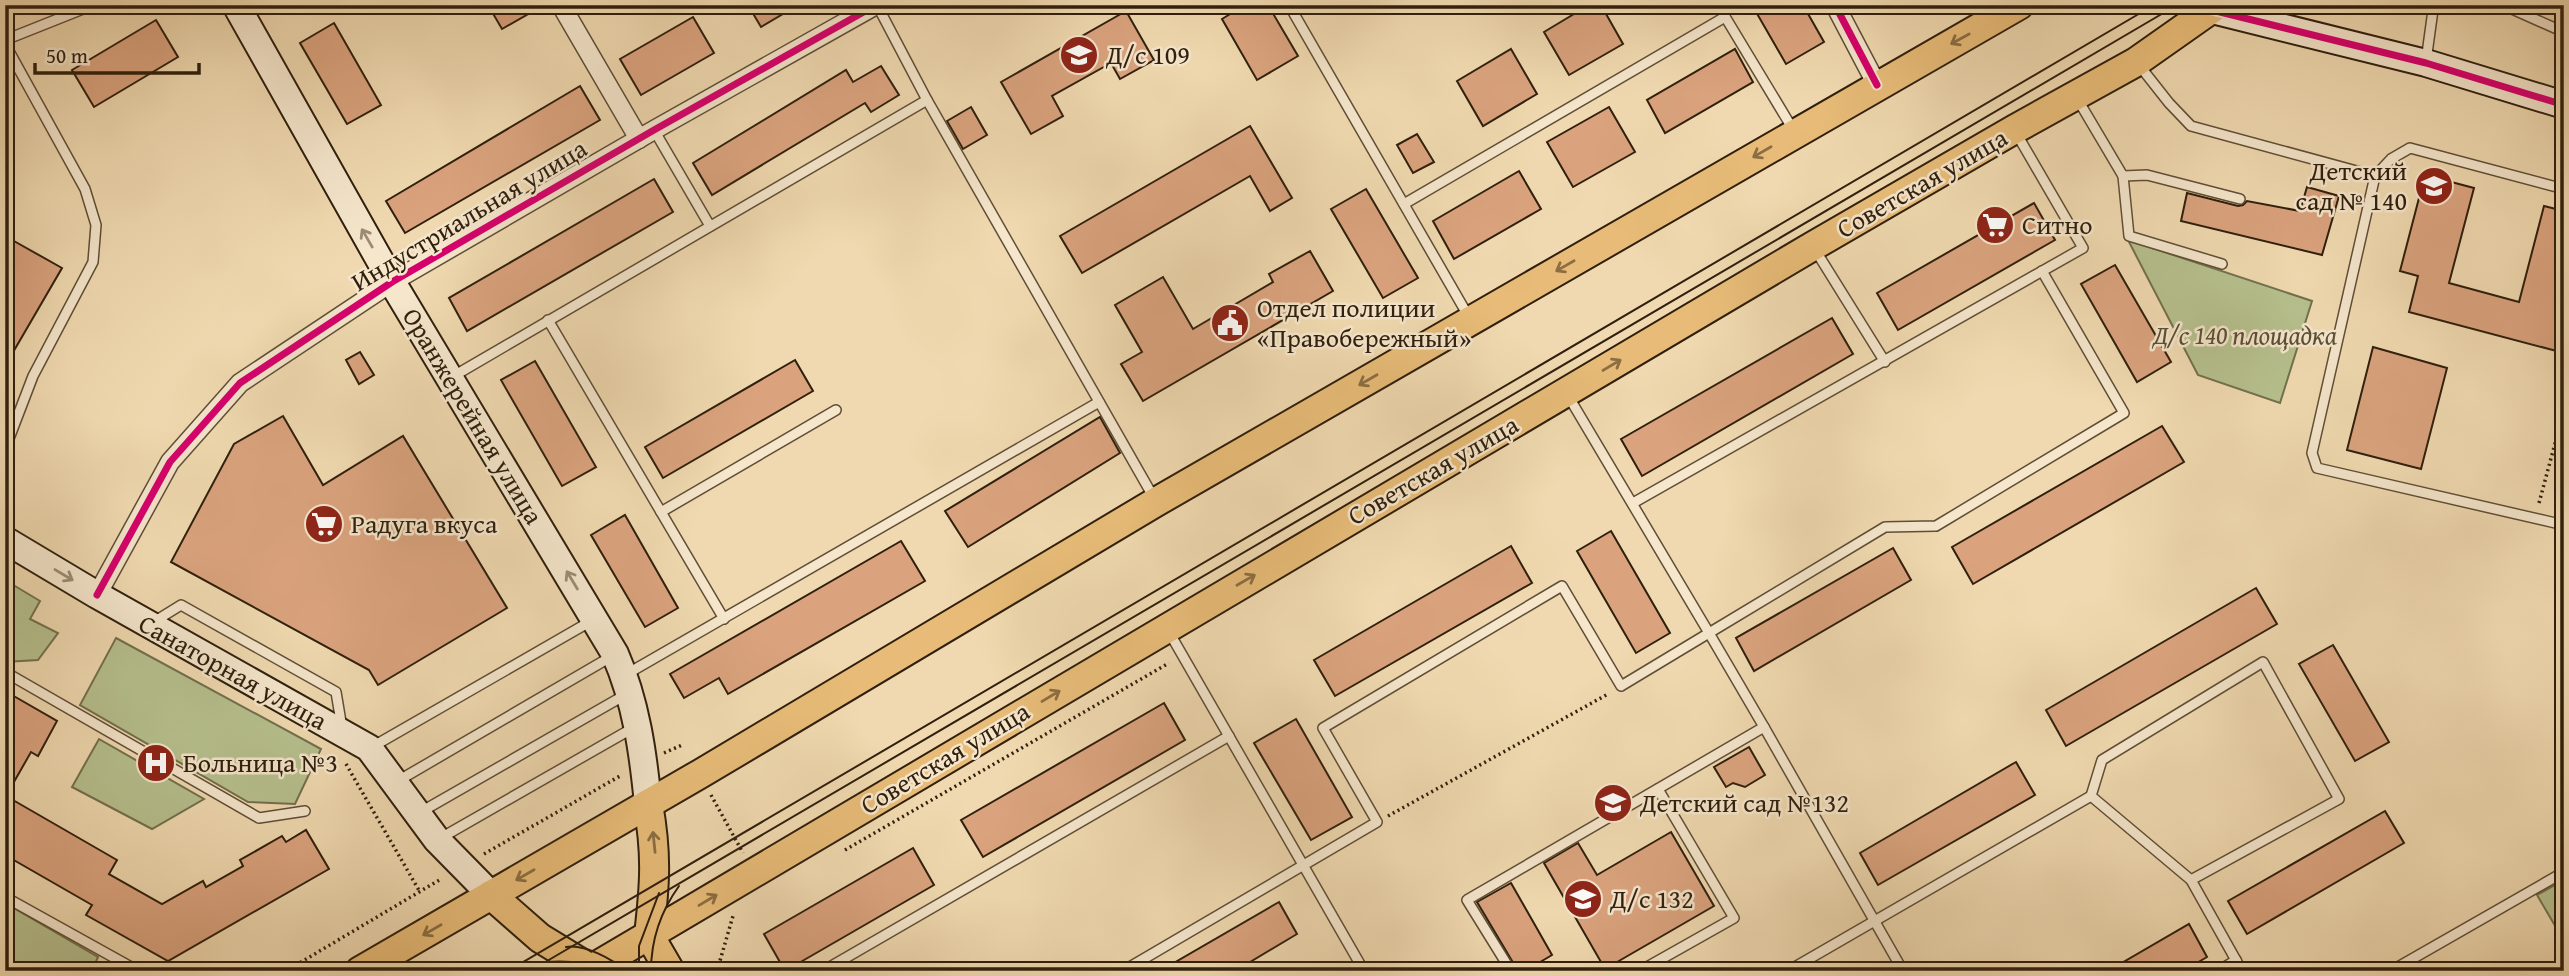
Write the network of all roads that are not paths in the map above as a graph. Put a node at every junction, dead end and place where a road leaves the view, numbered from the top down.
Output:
1 (93, 5) edge
2 (236, 5) edge
3 (561, 5) edge
4 (876, 5) edge
5 (1289, 5) edge
6 (1718, 5) edge
7 (1835, 5) edge
8 (2019, 5) edge
9 (2424, 5) edge
10 (2503, 5) edge
11 (2212, 7) edge
12 (1725, 17) junction
13 (2564, 28) edge
14 (5, 42) edge
15 (2136, 62) junction
16 (2426, 63) junction
17 (1877, 85) junction
18 (2076, 95) junction
19 (927, 100) junction
20 (2564, 105) edge
21 (2015, 129) junction
22 (1795, 133) junction
23 (646, 135) junction
24 (2375, 176) junction
25 (2123, 177) junction
26 (2564, 189) edge
27 (2241, 199) dead end
28 (1404, 204) junction
29 (710, 226) junction
30 (1813, 246) junction
31 (2222, 264) dead end
32 (2042, 271) junction
33 (392, 282) junction
34 (548, 320) junction
35 (1471, 320) junction
36 (1885, 362) junction
37 (450, 378) junction
38 (1567, 392) junction
39 (1099, 402) junction
40 (836, 410) dead end
41 (5, 449) edge
42 (1156, 502) junction
43 (1633, 503) junction
44 (661, 512) junction
45 (2564, 525) edge
46 (5, 540) edge
47 (97, 595) junction
48 (595, 619) junction
49 (724, 619) junction
50 (1166, 627) junction
51 (1709, 633) junction
52 (5, 672) edge
53 (623, 674) junction
54 (639, 724) junction
55 (1763, 727) junction
56 (1229, 736) junction
57 (355, 740) junction
58 (394, 782) junction
59 (1658, 789) junction
60 (2091, 796) junction
61 (648, 804) junction
62 (306, 811) dead end
63 (417, 814) junction
64 (437, 840) junction
65 (1303, 865) junction
66 (2564, 872) edge
67 (2191, 880) junction
68 (491, 895) junction
69 (5, 897) edge
70 (1876, 922) junction
71 (649, 934) junction
72 (2236, 960) junction
73 (131, 967) dead end
74 (591, 970) edge
75 (360, 971) edge
76 (670, 971) edge
77 (823, 971) edge
78 (1123, 971) edge
79 (1364, 971) edge
80 (1511, 971) edge
81 (1640, 971) edge
82 (1788, 971) edge
83 (1903, 971) edge
84 (2218, 971) edge
85 (2242, 971) edge
86 (2390, 971) edge

1 - 14 lane
33 -> 2 main road, Оранжерейная улица
3 - 23 street
4 - 19 lane
4 - 23 street, Индустриальная улица
5 - 28 lane
6 - 12 lane
7 - 17 street
8 -> 17 main road
9 - 16 lane
10 - 13 lane
11 - 15 main road, Советская улица
11 - 16 main road
12 - 22 lane
12 - 28 lane
14 - 41 lane
15 - 18 main road, Советская улица
15 - 24 lane
16 - 20 main road
17 - 22 main road
18 - 21 main road, Советская улица
18 - 25 lane
19 - 29 lane
19 - 39 lane
21 - 30 main road, Советская улица
21 - 32 lane
22 -> 35 main road
23 - 29 lane
23 - 33 street, Индустриальная улица
24 - 26 lane
24 - 45 lane
25 - 27 lane
25 - 31 lane
28 - 35 lane
29 - 34 lane
30 - 36 lane
38 -> 30 main road, Советская улица
32 - 36 lane
32 - 51 lane
33 - 37 main road, Оранжерейная улица
33 - 47 street, Индустриальная улица
34 - 37 lane
34 - 44 lane
35 -> 42 main road
36 - 43 lane
48 -> 37 main road, Оранжерейная улица
38 - 43 lane
50 -> 38 main road, Советская улица
39 - 42 lane
39 - 49 lane
40 - 44 lane
42 - 61 main road
43 - 51 lane
44 - 49 lane
46 -> 47 main road, Санаторная улица
47 - 57 main road, Санаторная улица
48 - 53 main road, Оранжерейная улица
48 - 57 lane
49 - 53 lane
50 - 56 lane
71 -> 50 main road, Советская улица
51 - 55 lane
51 - 65 lane
52 - 62 lane
53 - 54 main road, Оранжерейная улица
53 - 58 lane
53 - 63 lane
54 - 61 main road, Оранжерейная улица
54 - 64 lane
55 - 59 lane
55 - 70 lane
56 - 65 lane
56 - 77 lane
57 - 58 main road, Санаторная улица
58 - 63 main road, Санаторная улица
59 - 80 lane
59 - 81 lane
60 - 67 lane
60 - 67 lane
60 - 70 lane
61 -> 68 main road
71 -> 61 main road
63 - 64 main road, Санаторная улица
64 - 68 main road, Санаторная улица
65 - 78 lane
65 - 79 lane
66 - 86 lane
67 - 72 lane
68 - 74 main road
68 -> 75 main road
69 - 73 lane
70 - 82 lane
70 - 83 lane
71 - 74 main road, Советская улица
71 - 76 main road
72 - 84 lane
72 - 85 lane

